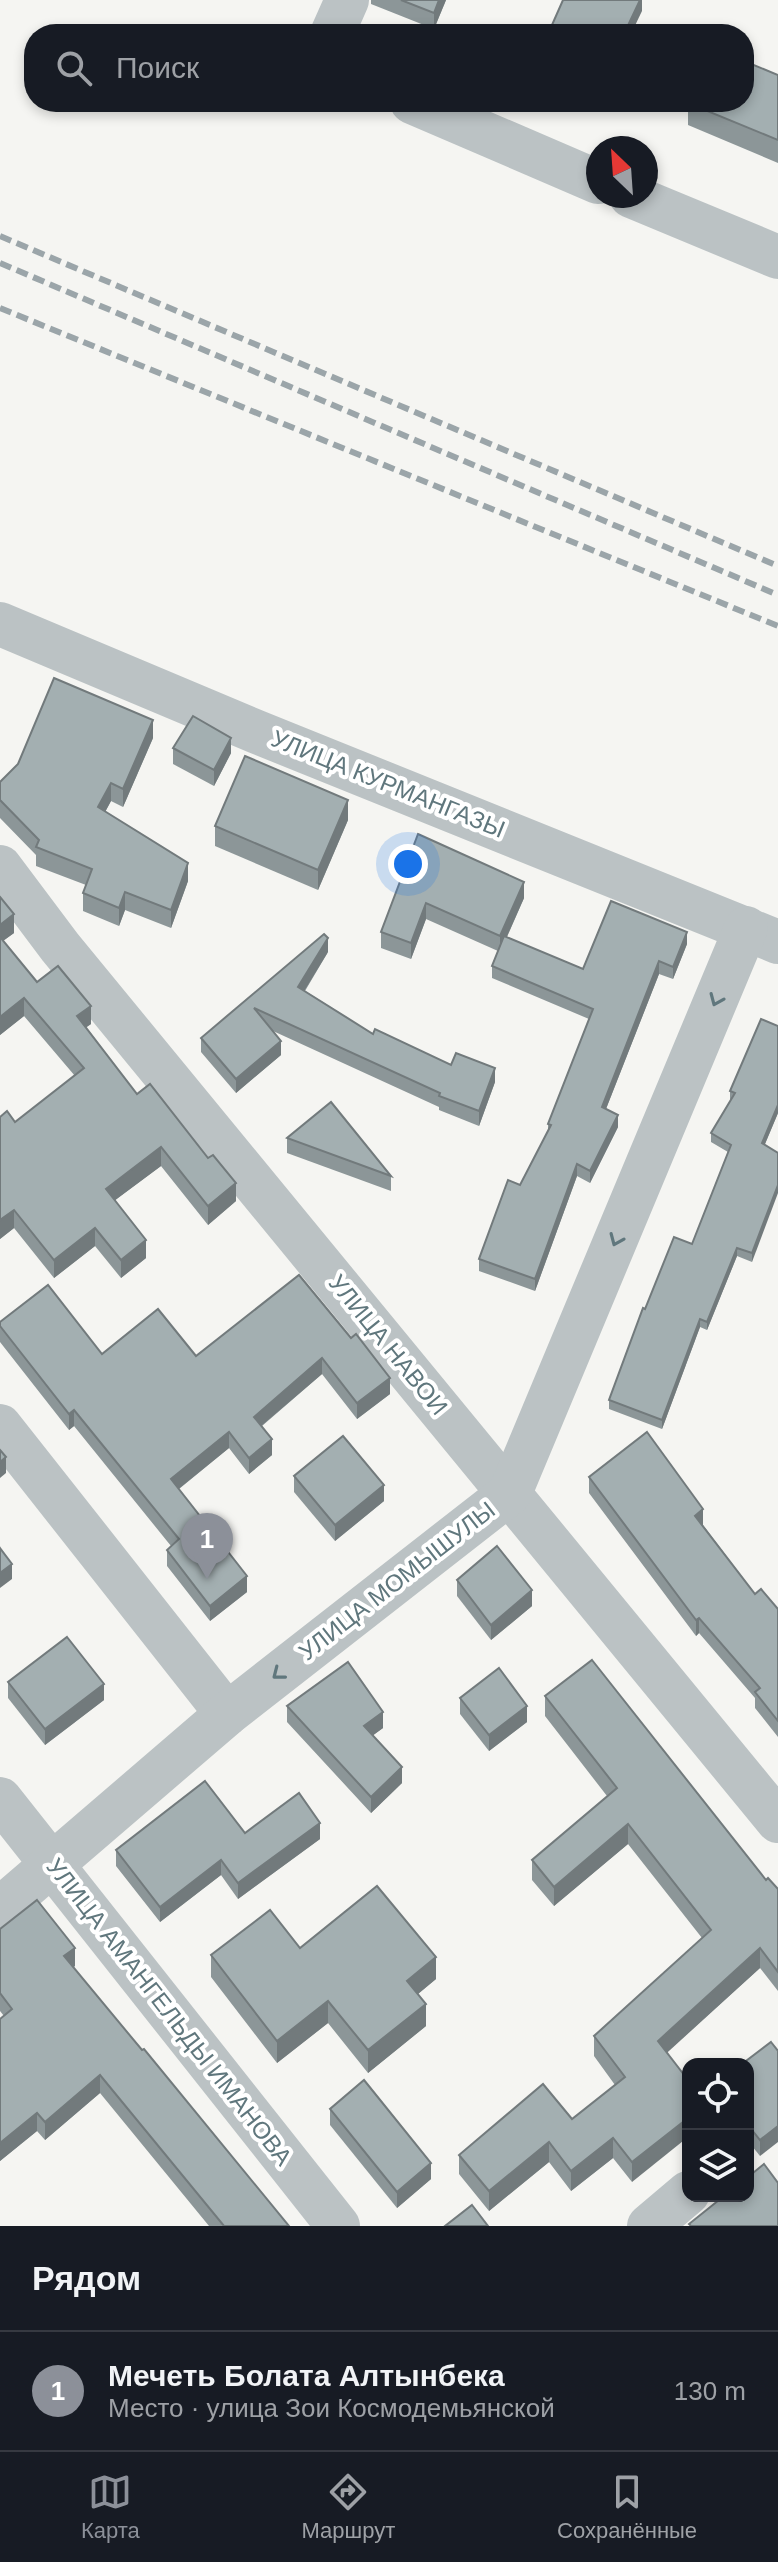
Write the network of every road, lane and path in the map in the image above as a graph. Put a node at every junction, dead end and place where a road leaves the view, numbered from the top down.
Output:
1 (347, 0) edge
2 (336, 24) edge
3 (435, 112) edge
4 (586, 177) edge
5 (658, 207) edge
6 (778, 257) edge
7 (0, 624) edge
8 (0, 867) edge
9 (762, 935) edge
10 (0, 1426) edge
11 (510, 1493) junction
12 (227, 1714) junction
13 (0, 1799) edge
14 (778, 1821) edge
15 (54, 1864) junction
16 (0, 1909) edge
17 (682, 2198) edge
18 (338, 2226) edge
19 (649, 2226) edge

1 - 2 street
3 - 4 street
5 - 6 street
7 - 9 street, УЛИЦА КУРМАНГАЗЫ
8 - 11 street, УЛИЦА НАВОИ
9 -> 11 street, УЛИЦА МОМЫШУЛЫ
10 - 12 street
11 -> 12 street, УЛИЦА МОМЫШУЛЫ
11 - 14 street, УЛИЦА НАВОИ
12 - 15 street, УЛИЦА МОМЫШУЛЫ
13 - 15 street, УЛИЦА АМАНГЕЛЬДЫ ИМАНОВА
15 - 16 street, УЛИЦА МОМЫШУЛЫ
15 - 18 street, УЛИЦА АМАНГЕЛЬДЫ ИМАНОВА
17 - 19 street

